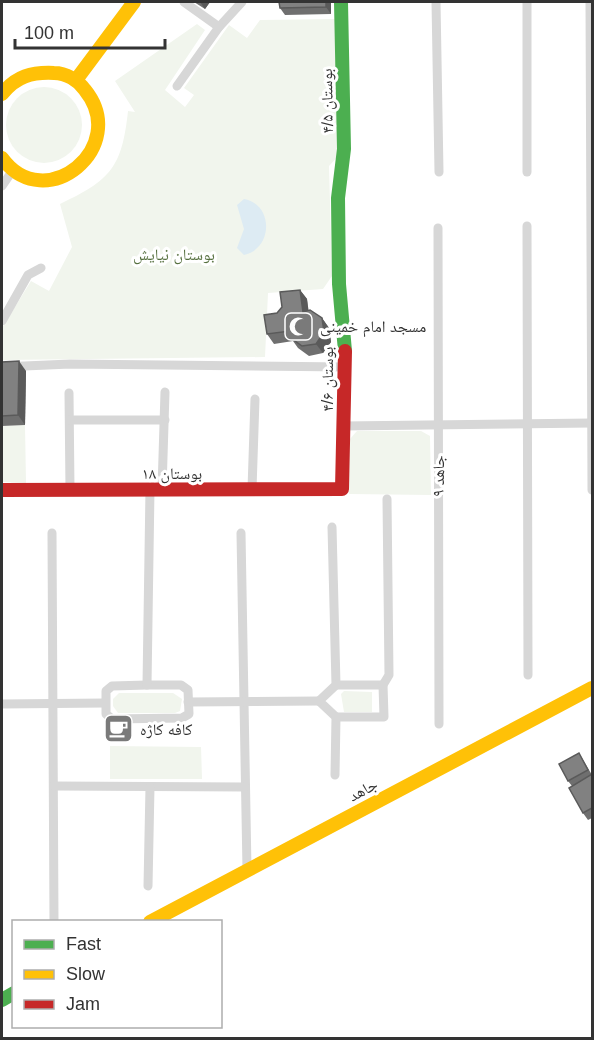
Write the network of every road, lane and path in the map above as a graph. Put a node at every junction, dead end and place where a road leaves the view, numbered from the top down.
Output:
1 (184, 2) edge
2 (242, 2) edge
3 (341, 2) edge
4 (436, 2) edge
5 (527, 2) edge
6 (590, 2) edge
7 (130, 3) edge
8 (219, 27) junction
9 (76, 80) junction
10 (4, 86) edge
11 (177, 86) dead end
12 (2, 158) edge
13 (13, 170) junction
14 (439, 172) dead end
15 (527, 172) dead end
16 (2, 186) edge
17 (338, 198) joint
18 (527, 226) dead end
19 (438, 228) dead end
20 (41, 268) dead end
21 (2, 321) edge
22 (346, 367) junction
23 (2, 368) edge
24 (165, 392) dead end
25 (69, 393) dead end
26 (255, 399) dead end
27 (70, 420) junction
28 (165, 420) junction
29 (592, 423) edge
30 (528, 424) junction
31 (438, 425) junction
32 (343, 426) junction
33 (156, 489) junction
34 (252, 489) junction
35 (342, 489) joint
36 (2, 490) edge
37 (70, 490) junction
38 (592, 490) edge
39 (387, 499) dead end
40 (332, 528) dead end
41 (52, 532) dead end
42 (241, 533) dead end
43 (528, 675) dead end
44 (147, 685) junction
45 (336, 685) junction
46 (383, 685) junction
47 (592, 688) edge
48 (319, 701) junction
49 (188, 702) junction
50 (244, 702) junction
51 (105, 703) junction
52 (2, 704) edge
53 (53, 704) junction
54 (336, 717) junction
55 (439, 724) dead end
56 (335, 775) dead end
57 (54, 786) junction
58 (150, 787) junction
59 (245, 787) junction
60 (248, 870) junction
61 (148, 886) dead end
62 (54, 920) edge
63 (152, 920) edge

1 - 8 street
2 - 8 street
3 - 17 street, بوستان ۴/۵
4 - 14 street
5 - 15 street
6 - 29 street
7 - 9 street
8 - 11 street
9 - 10 street
9 - 13 street
12 - 13 street
13 - 16 street
17 - 22 street, بوستان ۴/۶
18 - 30 street
19 - 31 street, جاهد ۹
20 - 21 street
22 - 23 street
22 - 32 street, بوستان ۴/۶
24 - 28 street
25 - 27 street
26 - 34 street
27 - 28 street
27 - 37 street
28 - 33 street
29 - 30 street
29 - 38 street
30 - 31 street
30 - 43 street
31 - 32 street
31 - 55 street, جاهد ۹
32 - 35 street, بوستان ۴/۶
33 - 34 street, بوستان ۱۸
33 - 37 street, بوستان ۱۸
33 - 44 street
34 - 35 street, بوستان ۱۸
36 - 37 street, بوستان ۱۸
39 - 46 street
40 - 45 street
41 - 53 street
42 - 50 street
44 - 49 street
44 - 51 street
45 - 46 street
45 - 48 street
46 - 54 street
47 - 60 street, جاهد
48 - 50 street
48 - 54 street
49 - 50 street
49 - 51 street
50 - 59 street
51 - 53 street
52 - 53 street
53 - 57 street
54 - 56 street
57 - 58 street
57 - 62 street
58 - 59 street
58 - 61 street
59 - 60 street
60 - 63 street, جاهد

